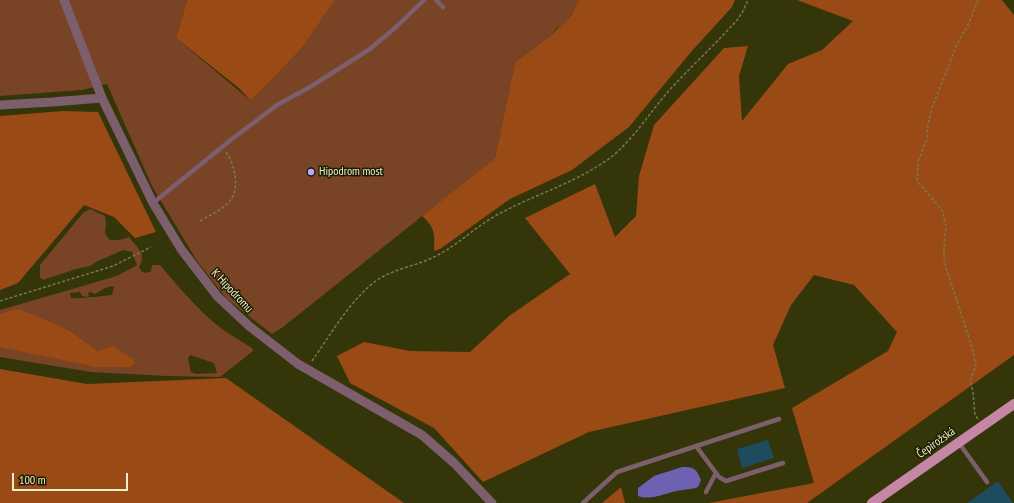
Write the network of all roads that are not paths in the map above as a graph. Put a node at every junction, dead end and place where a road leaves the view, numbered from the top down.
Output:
1 (64, 0) edge
2 (424, 0) edge
3 (436, 0) edge
4 (443, 7) dead end
5 (102, 98) junction
6 (0, 105) edge
7 (153, 203) junction
8 (1014, 404) edge
9 (779, 419) dead end
10 (959, 443) junction
11 (696, 446) junction
12 (783, 463) dead end
13 (716, 472) junction
14 (987, 482) dead end
15 (706, 492) dead end
16 (492, 503) edge
17 (583, 503) edge
18 (872, 503) edge

1 - 5 street, K Hipodromu
2 - 7 lane
3 - 4 lane
5 - 6 street
5 - 7 street, K Hipodromu
7 - 16 street, K Hipodromu
8 - 10 main road, Čepirožská
9 - 11 lane
10 - 14 lane
10 - 18 main road, Čepirožská
11 - 13 lane
11 - 17 lane
12 - 13 lane
13 - 15 lane

